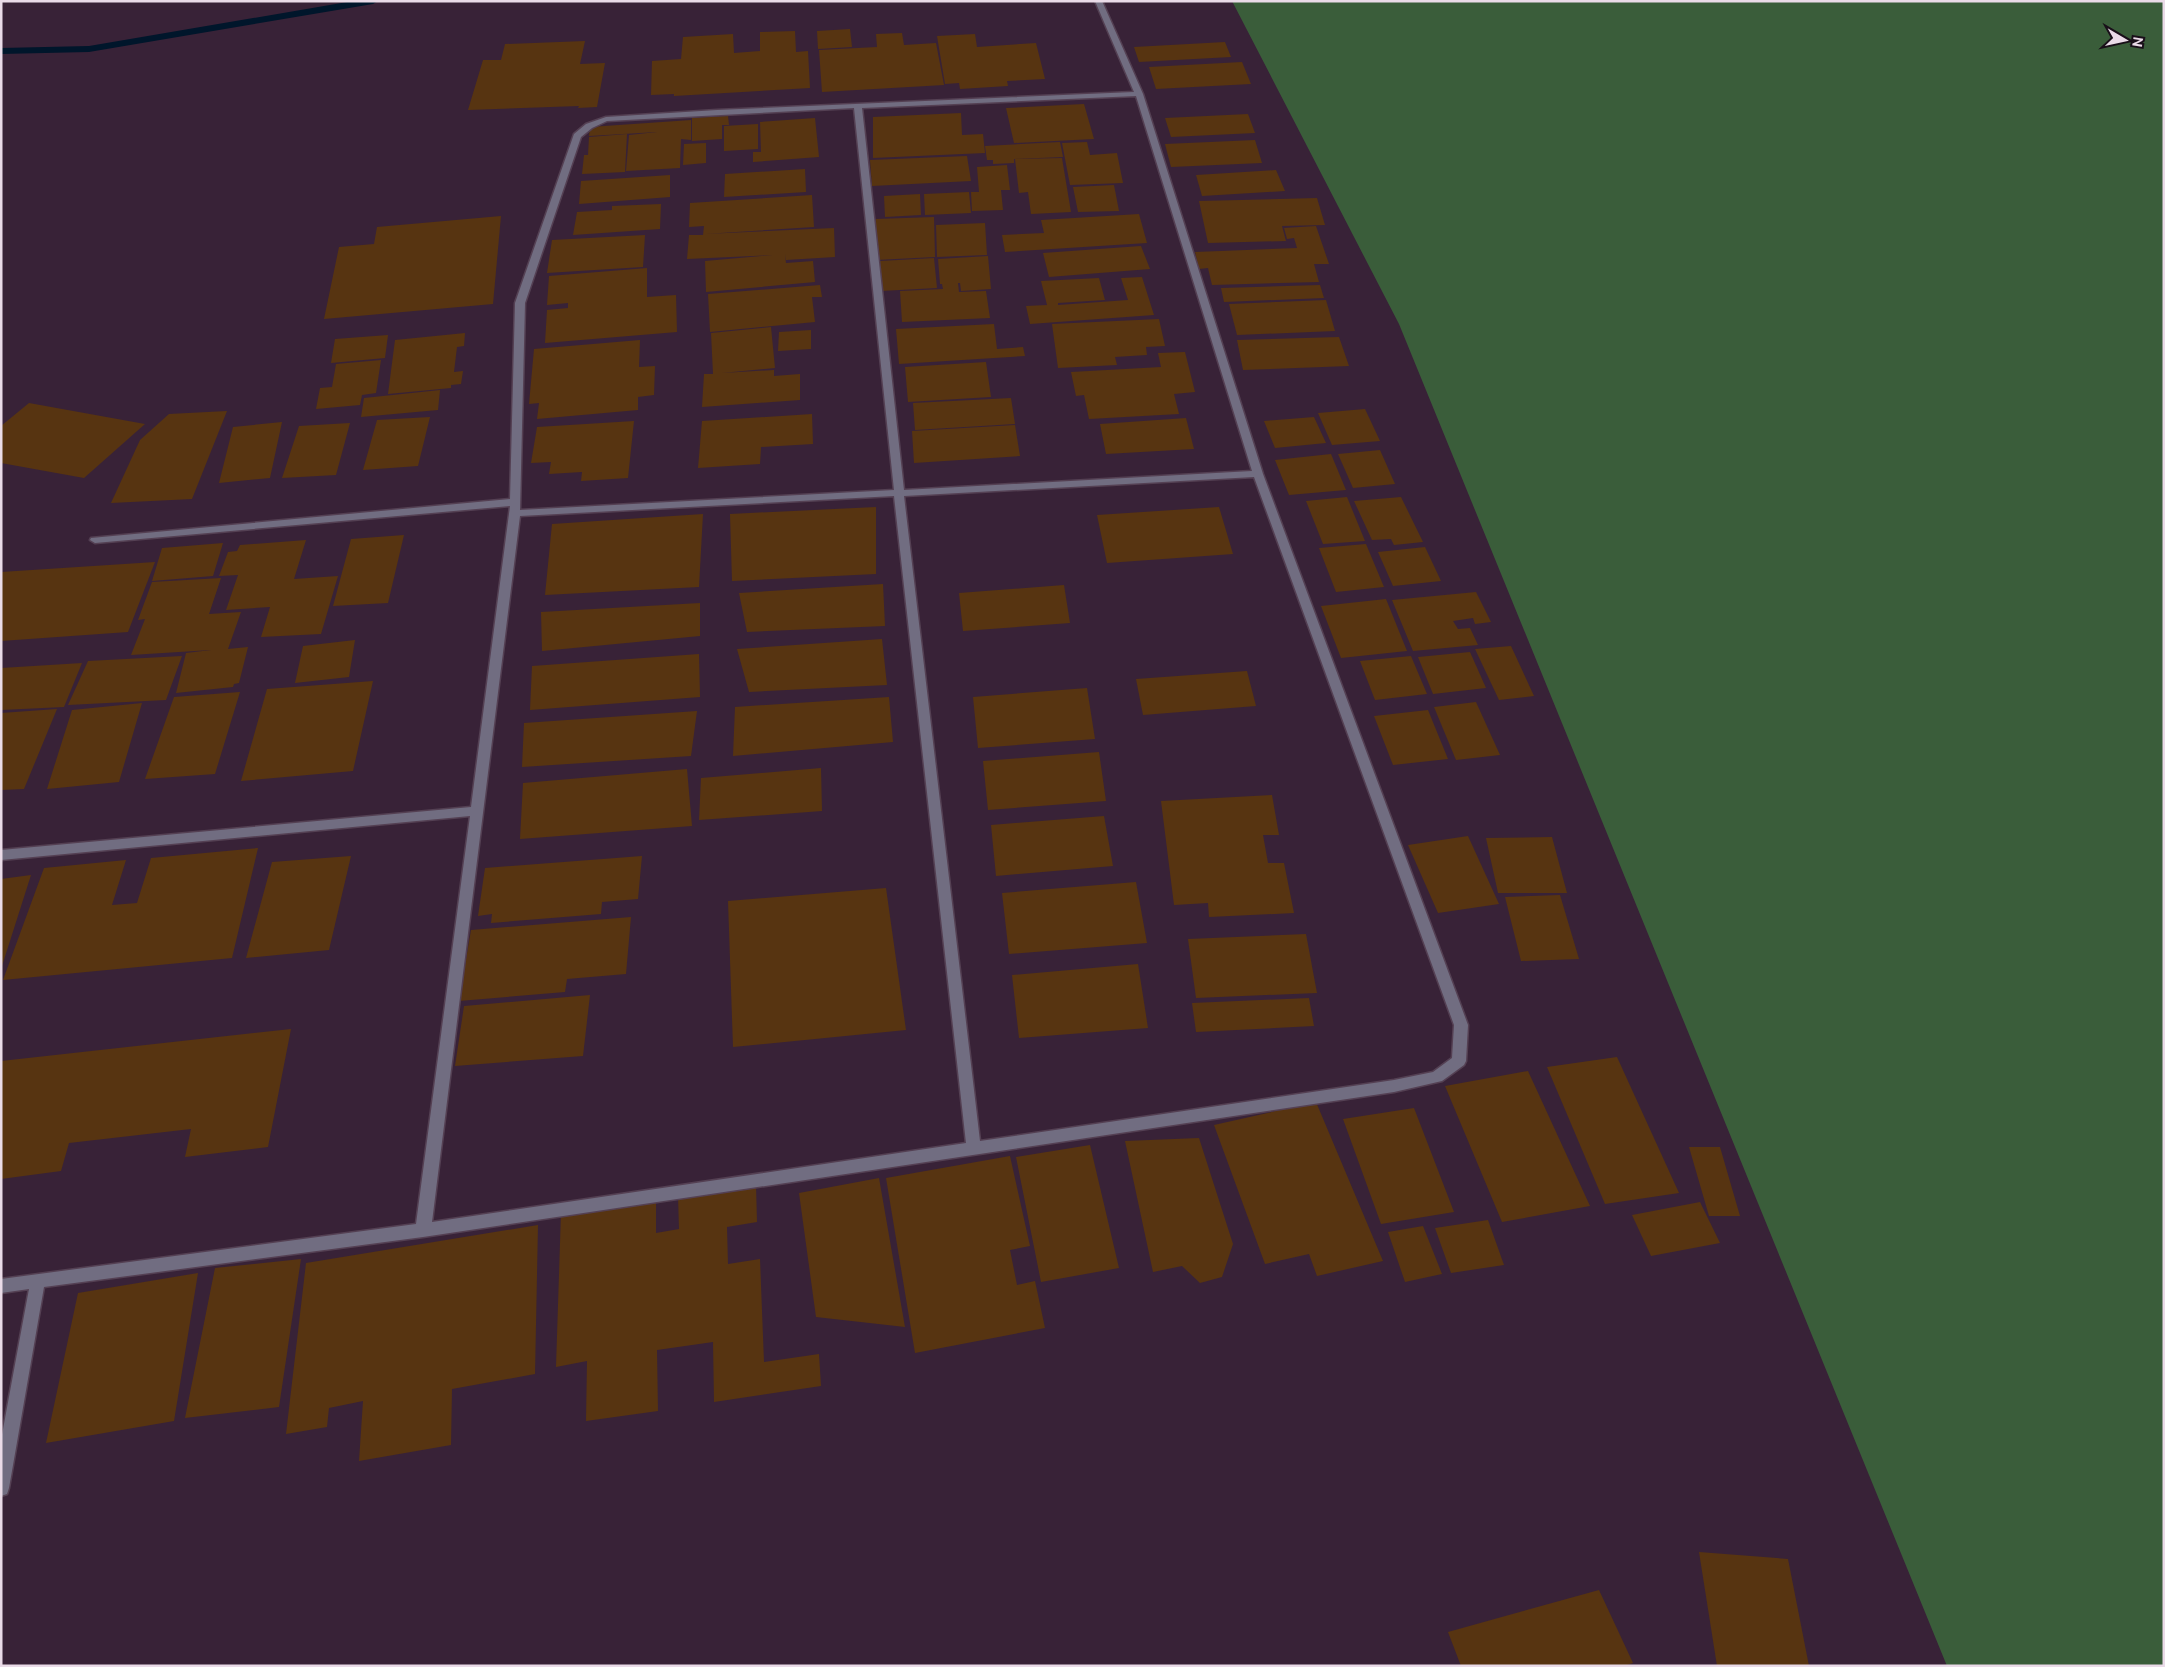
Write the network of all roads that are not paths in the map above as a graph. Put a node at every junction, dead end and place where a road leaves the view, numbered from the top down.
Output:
1 (1098, 1) edge
2 (1139, 94) junction
3 (858, 106) junction
4 (1258, 474) junction
5 (899, 493) junction
6 (515, 507) junction
7 (95, 540) dead end
8 (476, 811) junction
9 (1, 855) edge
10 (974, 1149) junction
11 (423, 1230) junction
12 (38, 1280) junction
13 (1, 1286) edge
14 (1, 1488) edge

1 - 2 street
2 - 3 street
2 - 4 street
3 - 5 street
3 - 6 street
4 - 5 street
4 - 10 street
5 - 6 street
5 - 10 street
6 - 7 street
6 - 8 street
8 - 9 street
8 - 11 street
10 - 11 street
11 - 12 street
12 - 13 street
12 - 14 street

